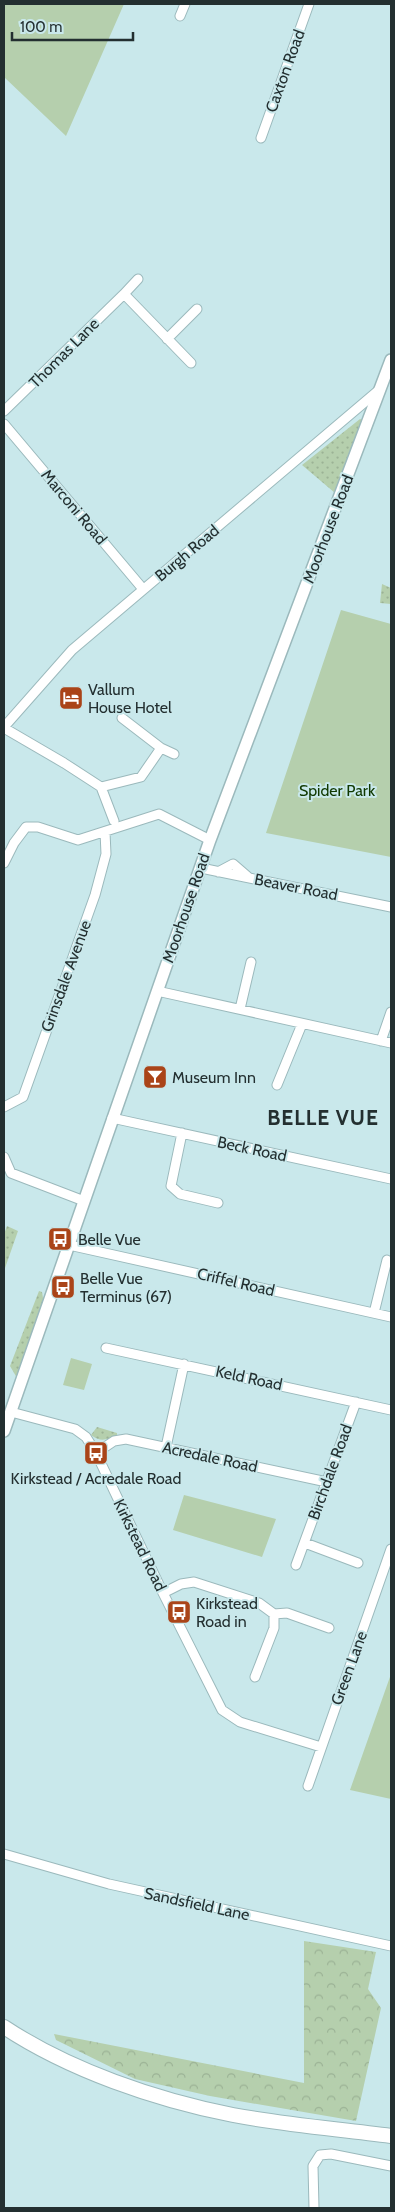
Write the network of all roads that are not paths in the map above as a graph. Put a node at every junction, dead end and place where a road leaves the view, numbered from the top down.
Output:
1 (185, 4) edge
2 (309, 4) edge
3 (180, 16) dead end
4 (261, 138) dead end
5 (138, 279) dead end
6 (124, 294) junction
7 (197, 309) dead end
8 (167, 338) junction
9 (391, 360) edge
10 (191, 363) dead end
11 (380, 389) junction
12 (356, 411) junction
13 (4, 412) edge
14 (369, 422) junction
15 (4, 424) edge
16 (143, 589) junction
17 (122, 718) dead end
18 (4, 728) edge
19 (161, 748) junction
20 (174, 754) dead end
21 (101, 787) junction
22 (114, 821) dead end
23 (105, 832) junction
24 (210, 840) junction
25 (4, 863) edge
26 (201, 868) junction
27 (391, 907) edge
28 (251, 962) dead end
29 (157, 991) junction
30 (240, 1009) junction
31 (391, 1012) edge
32 (302, 1024) junction
33 (381, 1041) junction
34 (391, 1043) edge
35 (277, 1085) dead end
36 (4, 1108) edge
37 (112, 1118) junction
38 (182, 1134) junction
39 (4, 1157) edge
40 (391, 1179) edge
41 (84, 1201) junction
42 (218, 1203) dead end
43 (69, 1245) junction
44 (386, 1260) dead end
45 (374, 1313) junction
46 (391, 1317) edge
47 (106, 1348) dead end
48 (184, 1364) junction
49 (356, 1402) junction
50 (391, 1410) edge
51 (11, 1412) junction
52 (4, 1431) edge
53 (166, 1447) junction
54 (96, 1453) junction
55 (327, 1482) junction
56 (305, 1543) junction
57 (391, 1549) edge
58 (358, 1563) dead end
59 (296, 1565) dead end
60 (163, 1593) junction
61 (274, 1614) junction
62 (329, 1628) dead end
63 (255, 1677) dead end
64 (321, 1747) junction
65 (308, 1786) dead end
66 (4, 1854) edge
67 (391, 1946) edge
68 (4, 2027) edge
69 (391, 2136) edge
70 (391, 2166) edge
71 (314, 2208) edge

1 - 3 street
2 - 4 street, Caxton Road
5 - 6 street, Thomas Lane
6 - 8 street
6 - 13 street, Thomas Lane
7 - 8 street
8 - 10 street
9 - 11 main road, Moorhouse Road
11 - 12 street, Burgh Road
11 - 14 main road, Moorhouse Road
12 - 14 street
12 - 16 street, Burgh Road
14 - 24 main road, Moorhouse Road
15 - 16 street, Marconi Road
16 - 18 street, Burgh Road
17 - 19 street
18 - 21 street
19 - 20 street
19 - 21 street
21 - 22 street
23 - 24 street
23 - 25 street
23 - 36 street, Grinsdale Avenue
24 - 26 main road, Moorhouse Road
26 - 27 street, Beaver Road
26 - 29 main road, Moorhouse Road
28 - 30 street
29 - 30 street
29 - 37 main road, Moorhouse Road
30 - 32 street
31 - 33 street
32 - 33 street
32 - 35 street
33 - 34 street
37 - 38 street, Beck Road
37 - 41 main road, Moorhouse Road
38 - 40 street, Beck Road
38 - 42 street
39 - 41 street
41 - 43 main road, Moorhouse Road
43 - 45 street, Criffel Road
43 - 51 main road, Moorhouse Road
44 - 45 street
45 - 46 street, Criffel Road
47 - 48 street, Keld Road
48 - 49 street, Keld Road
48 - 53 street
49 - 50 street, Keld Road
49 - 55 street, Birchdale Road
51 - 52 main road, Moorhouse Road
51 - 54 street, Kirkstead Road
53 - 54 street, Acredale Road
53 - 55 street, Acredale Road
54 - 60 street, Kirkstead Road
55 - 56 street, Birchdale Road
56 - 58 street
56 - 59 street, Birchdale Road
57 - 64 street, Green Lane
60 - 61 street
60 - 64 street, Kirkstead Road
61 - 62 street
61 - 63 street
64 - 65 street, Green Lane
66 - 67 street, Sandsfield Lane
68 - 69 highway
70 - 71 street

